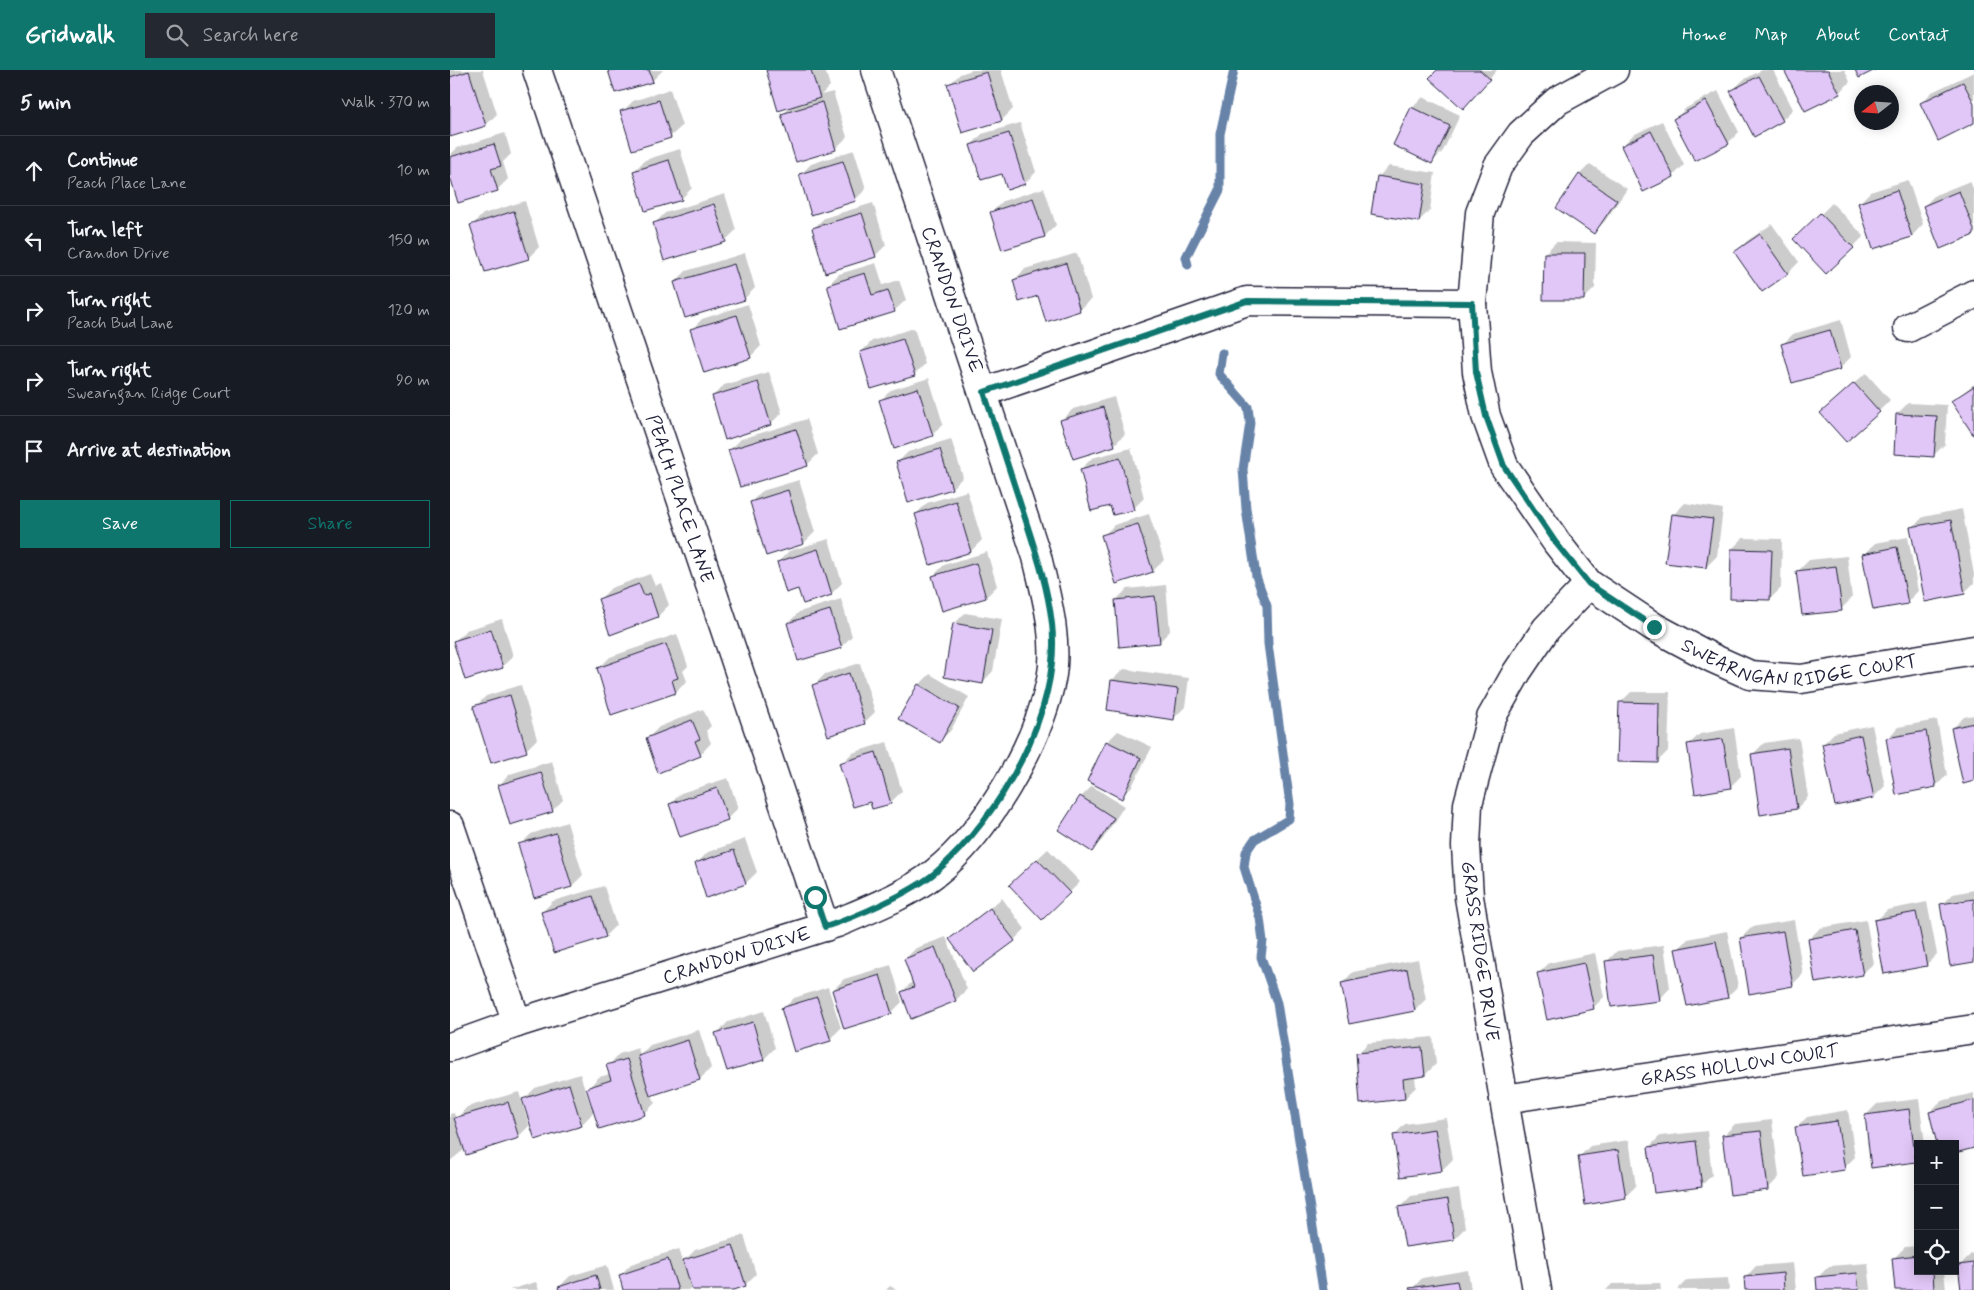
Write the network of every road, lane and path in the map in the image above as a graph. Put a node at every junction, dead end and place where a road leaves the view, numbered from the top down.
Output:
1 (537, 70) edge
2 (876, 70) edge
3 (1614, 70) edge
4 (1974, 294) edge
5 (1472, 303) junction
6 (1908, 328) dead end
7 (984, 392) junction
8 (1589, 584) junction
9 (1974, 650) edge
10 (450, 826) edge
11 (825, 927) junction
12 (517, 1023) junction
13 (1974, 1029) edge
14 (450, 1047) edge
15 (1504, 1099) junction
16 (1537, 1290) edge

1 - 11 street, PEACH PLACE LANE
2 - 7 street, CRANDON DRIVE
3 - 5 street, SWEARNGAN RIDGE COURT
4 - 6 street
5 - 7 street
5 - 8 street, SWEARNGAN RIDGE COURT
7 - 11 street, CRANDON DRIVE
8 - 9 street, SWEARNGAN RIDGE COURT
8 - 15 street, GRASS RIDGE DRIVE
10 - 12 street
11 - 12 street, CRANDON DRIVE
12 - 14 street, CRANDON DRIVE
13 - 15 street, GRASS HOLLOW COURT
15 - 16 street, GRASS RIDGE DRIVE

